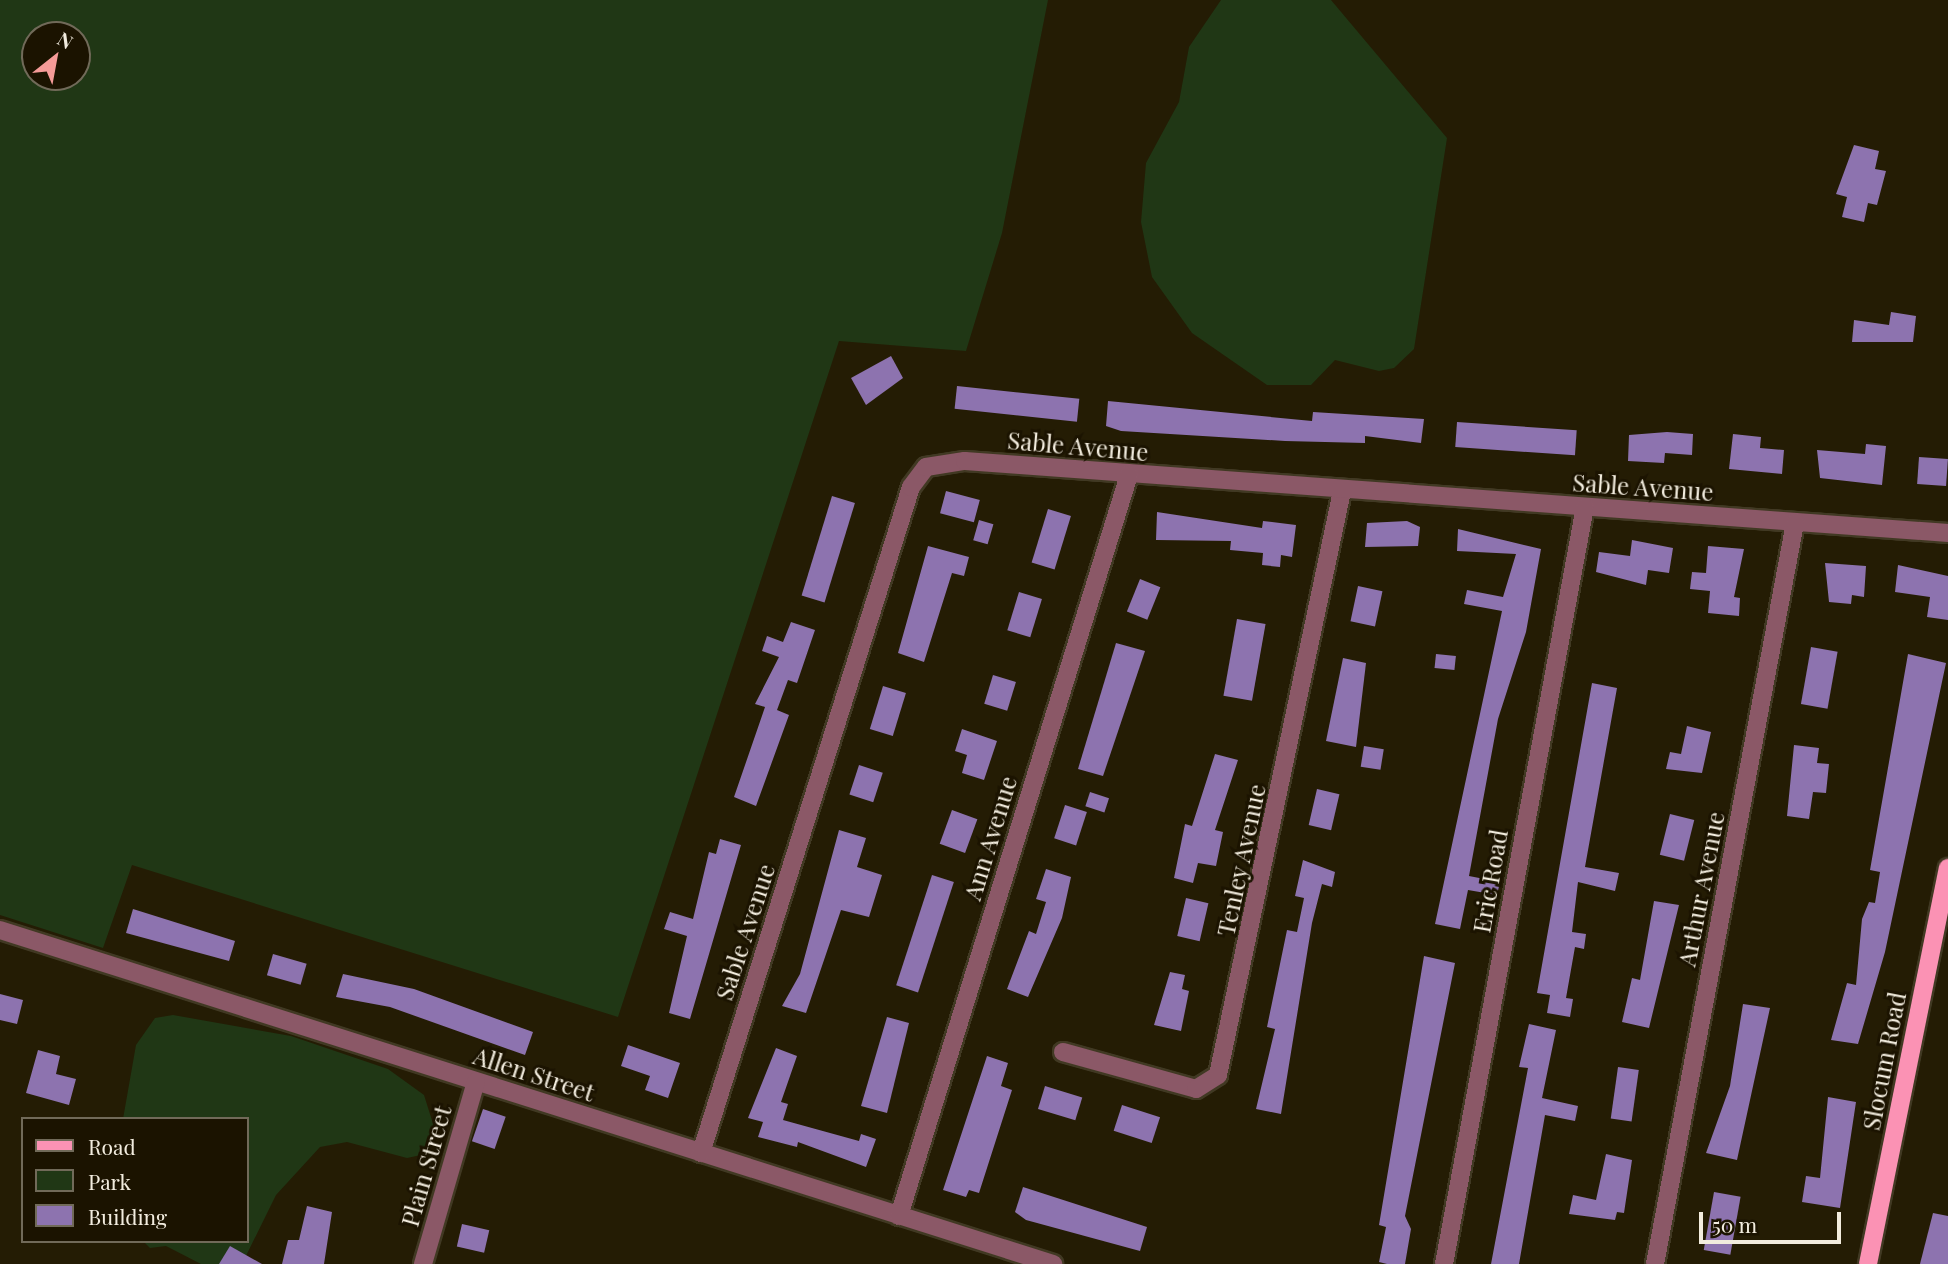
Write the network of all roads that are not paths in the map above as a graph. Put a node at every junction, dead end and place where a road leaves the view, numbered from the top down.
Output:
1 (1129, 475) junction
2 (1342, 491) junction
3 (1585, 507) junction
4 (1795, 523) junction
5 (1948, 533) edge
6 (1948, 868) edge
7 (0, 930) edge
8 (1063, 1052) dead end
9 (476, 1082) junction
10 (701, 1153) junction
11 (899, 1216) junction
12 (423, 1264) edge
13 (1053, 1264) edge
14 (1444, 1264) edge
15 (1655, 1264) edge
16 (1868, 1264) edge

1 - 2 street, Sable Avenue
1 - 10 street, Sable Avenue
1 - 11 street, Ann Avenue
2 - 3 street, Sable Avenue
2 - 8 street, Tenley Avenue
3 - 4 street, Sable Avenue
3 - 14 street, Eric Road
4 - 5 street, Sable Avenue
4 - 15 street, Arthur Avenue
6 - 16 main road, Slocum Road
7 - 9 street, Allen Street
9 - 10 street, Allen Street
9 - 12 street, Plain Street
10 - 11 street, Allen Street
11 - 13 street, Allen Street

